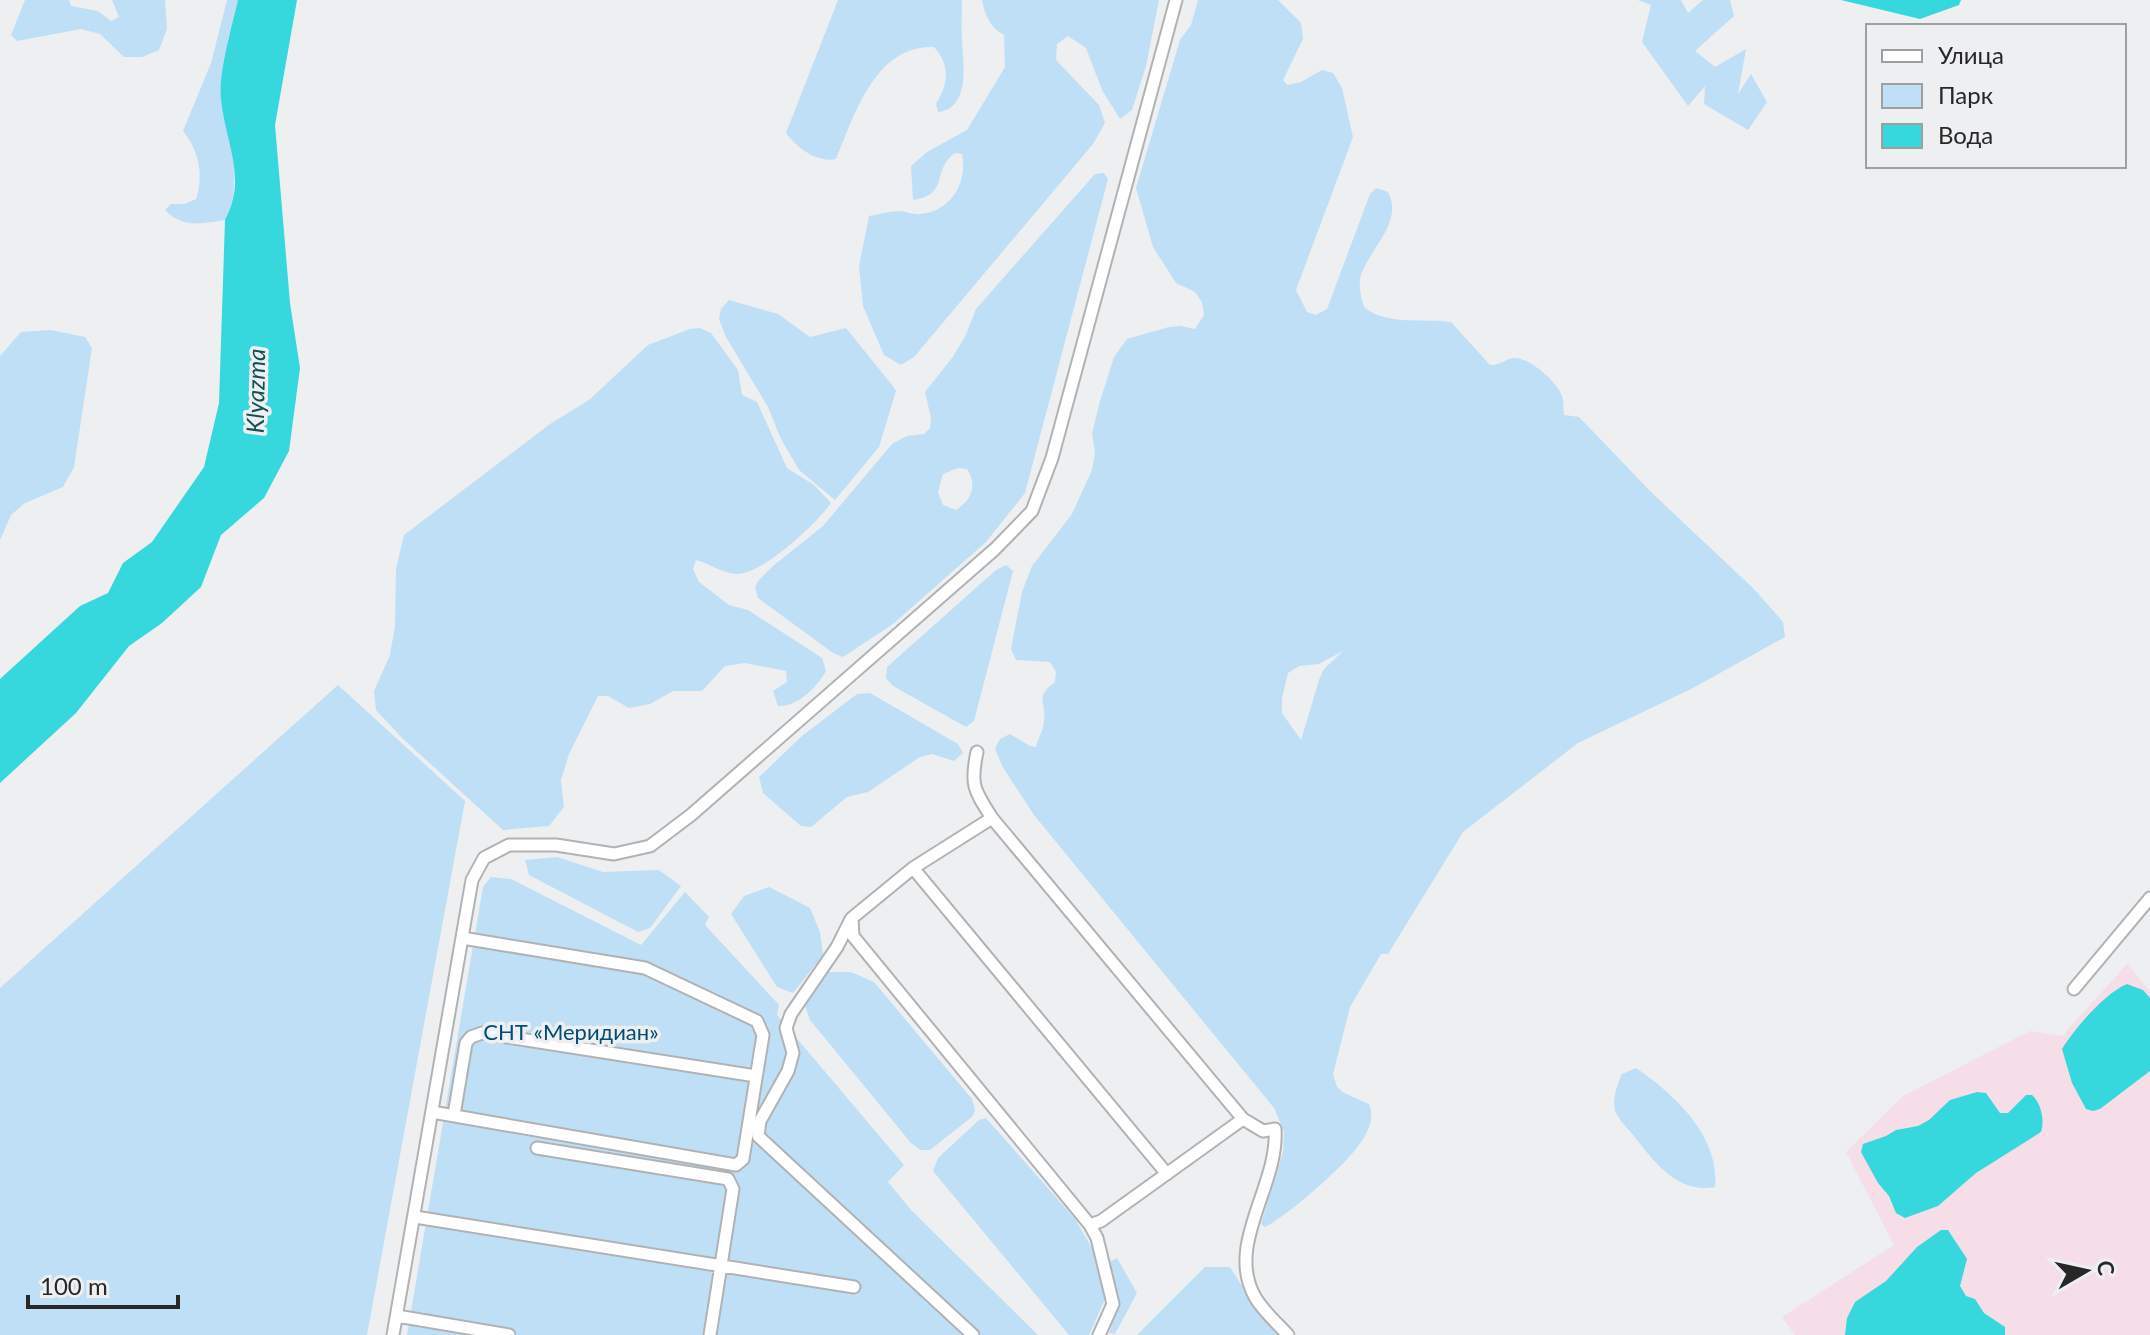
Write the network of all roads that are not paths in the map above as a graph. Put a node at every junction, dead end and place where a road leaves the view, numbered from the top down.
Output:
1 (1176, 0) edge
2 (977, 752) dead end
3 (992, 818) junction
4 (913, 868) junction
5 (2150, 898) edge
6 (852, 918) junction
7 (462, 938) junction
8 (2074, 989) dead end
9 (756, 1076) junction
10 (432, 1112) junction
11 (454, 1115) junction
12 (1243, 1119) junction
13 (537, 1148) dead end
14 (1167, 1174) junction
15 (415, 1217) junction
16 (1090, 1225) junction
17 (721, 1266) junction
18 (854, 1287) dead end
19 (397, 1316) junction
20 (393, 1335) edge
21 (509, 1335) edge
22 (710, 1335) edge
23 (973, 1335) edge
24 (1099, 1335) edge
25 (1288, 1335) edge

1 - 7 street
2 - 3 street
3 - 4 street
3 - 12 street
4 - 6 street
4 - 14 street
5 - 8 street
6 - 16 street
6 - 23 street
7 - 9 street
7 - 10 street
9 - 11 street
9 - 11 street
10 - 11 street
10 - 15 street
12 - 14 street
12 - 25 street
13 - 17 street
14 - 16 street
15 - 17 street
15 - 19 street
16 - 24 street
17 - 18 street
17 - 22 street
19 - 20 street
19 - 21 street

